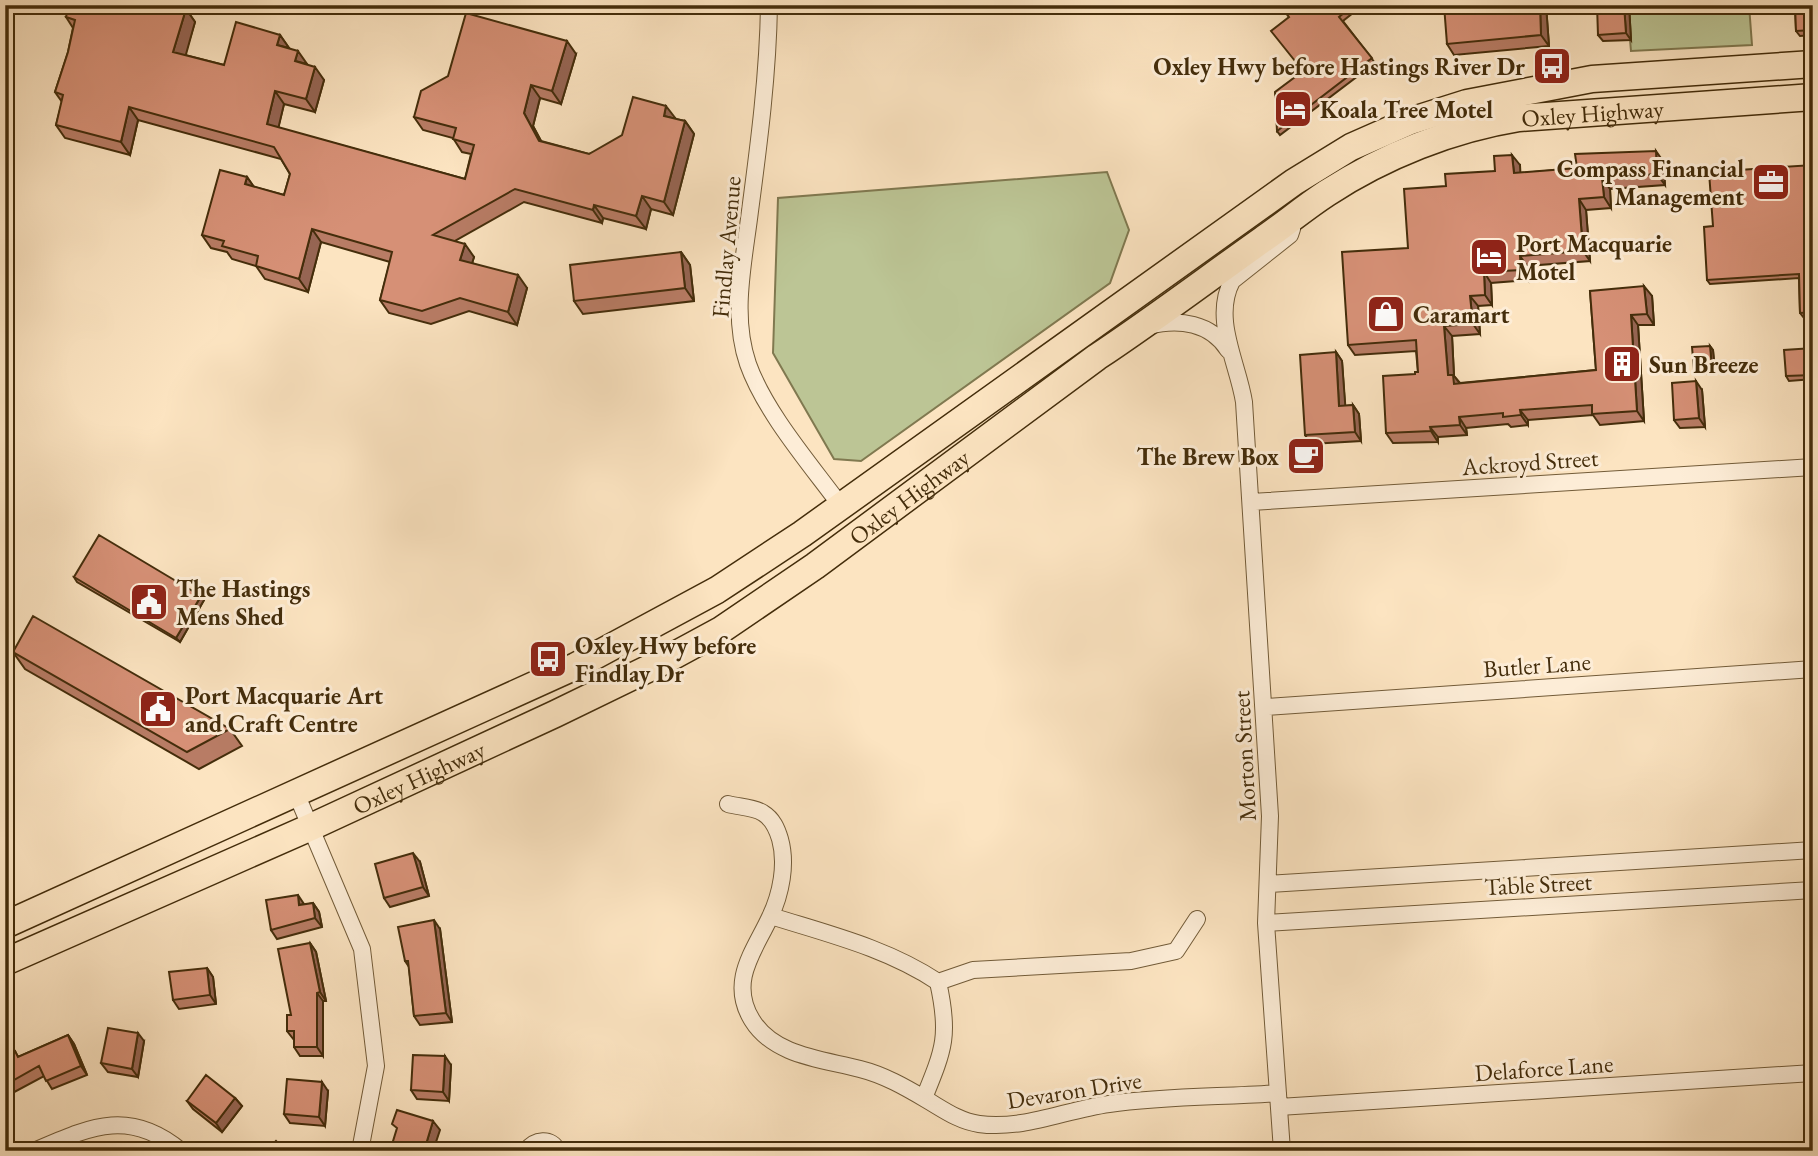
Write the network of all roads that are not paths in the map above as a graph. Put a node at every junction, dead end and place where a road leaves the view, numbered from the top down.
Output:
1 (769, 5) edge
2 (1813, 64) edge
3 (1813, 97) edge
4 (1296, 217) junction
5 (1140, 328) junction
6 (1234, 361) junction
7 (1813, 467) edge
8 (1251, 502) junction
9 (841, 506) junction
10 (861, 532) junction
11 (1813, 669) edge
12 (1265, 707) junction
13 (296, 793) junction
14 (728, 804) dead end
15 (311, 827) junction
16 (1813, 850) edge
17 (1268, 884) junction
18 (1813, 890) edge
19 (771, 916) junction
20 (1197, 919) dead end
21 (1266, 923) junction
22 (5, 925) edge
23 (5, 962) edge
24 (938, 982) junction
25 (1813, 1073) edge
26 (924, 1098) junction
27 (1278, 1100) junction
28 (34, 1151) edge
29 (180, 1151) edge
30 (360, 1151) edge
31 (526, 1151) edge
32 (558, 1151) edge
33 (1282, 1151) edge

1 - 9 street, Findlay Avenue
2 - 9 main road, Oxley Highway
3 - 4 main road, Oxley Highway
4 - 5 main road, Oxley Highway
4 - 6 street, Morton Street
5 - 6 street, Morton Street
5 - 10 main road, Oxley Highway
6 - 8 street, Morton Street
7 - 8 street, Ackroyd Street
8 - 12 street, Morton Street
9 - 10 main road
9 - 13 main road, Oxley Highway
10 - 15 main road, Oxley Highway
11 - 12 street, Butler Lane
12 - 17 street, Morton Street
13 - 15 street
13 - 22 main road, Oxley Highway
14 - 19 street, Devaron Drive
15 - 23 main road, Oxley Highway
15 - 30 street
16 - 17 street, Table Street
17 - 21 street, Morton Street
18 - 21 street, Table Street
19 - 24 street
19 - 26 street, Devaron Drive
20 - 24 street
21 - 27 street, Morton Street
24 - 26 street
25 - 27 street, Delaforce Lane
26 - 27 street, Devaron Drive
27 - 33 street, Morton Street
28 - 29 street
31 - 32 street

